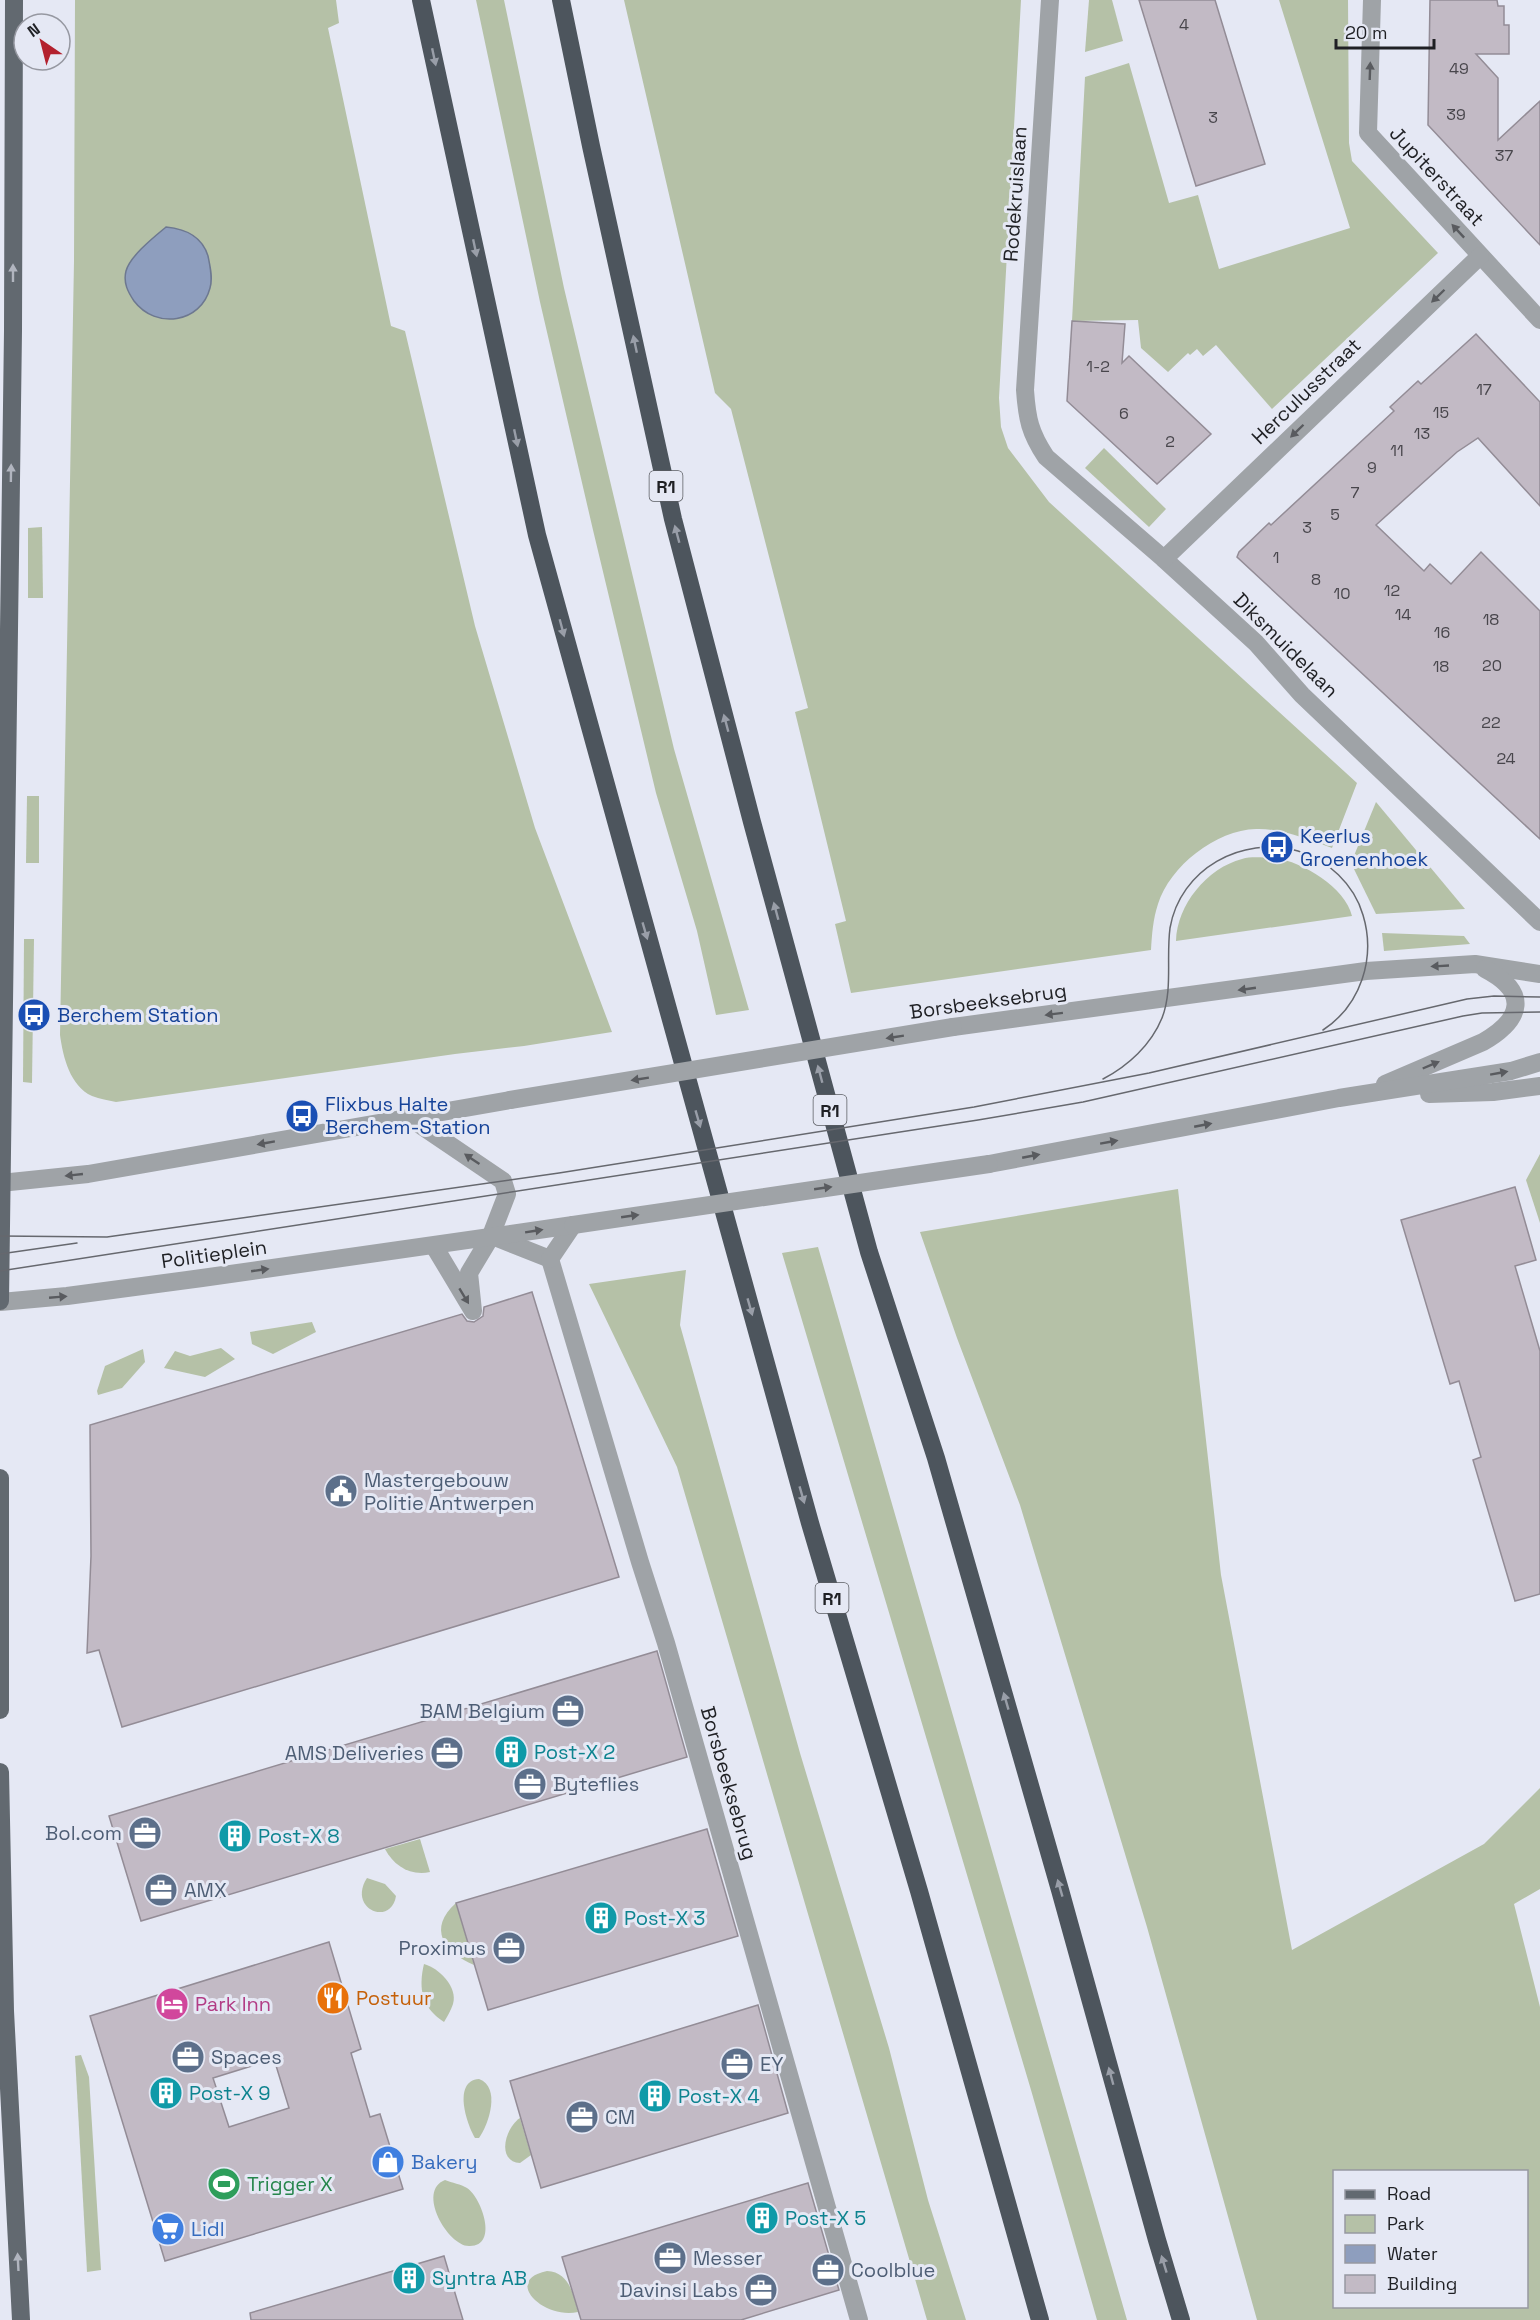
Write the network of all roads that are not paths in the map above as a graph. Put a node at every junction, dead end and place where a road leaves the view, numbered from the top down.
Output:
1 (14, 0) edge
2 (422, 0) edge
3 (561, 0) edge
4 (1050, 0) edge
5 (1372, 0) edge
6 (1480, 256) junction
7 (1540, 320) edge
8 (1025, 390) joint
9 (1164, 559) junction
10 (1540, 922) edge
11 (1475, 964) junction
12 (1540, 974) edge
13 (1540, 1062) edge
14 (1540, 1086) edge
15 (1358, 1096) junction
16 (410, 1118) junction
17 (1, 1183) edge
18 (573, 1225) junction
19 (493, 1238) junction
20 (434, 1246) junction
21 (550, 1259) junction
22 (0, 1301) edge
23 (0, 1478) edge
24 (0, 1710) edge
25 (0, 1772) edge
26 (21, 2320) edge
27 (860, 2320) edge
28 (1040, 2320) edge
29 (1180, 2320) edge

17 -> 1 main road
2 -> 28 highway, R1
29 -> 3 highway, R1
4 - 8 street, Rodekruislaan
6 -> 5 street, Jupiterstraat
6 - 7 street, Jupiterstraat
6 -> 9 street, Herculusstraat
8 - 9 street, Diksmuidelaan
9 - 10 street, Diksmuidelaan
11 - 12 street, Borsbeeksebrug
15 -> 11 street
11 -> 16 street, Borsbeeksebrug, bridge
15 -> 13 street
14 - 15 street
18 -> 15 street, bridge
16 -> 17 street
19 -> 16 street
17 - 22 main road
19 -> 18 street, Politieplein
18 - 21 street
19 - 20 street, Politieplein
20 -> 19 street
19 - 21 street
22 -> 20 street, Politieplein
21 - 27 street, Borsbeeksebrug
23 - 24 main road
26 -> 25 main road

